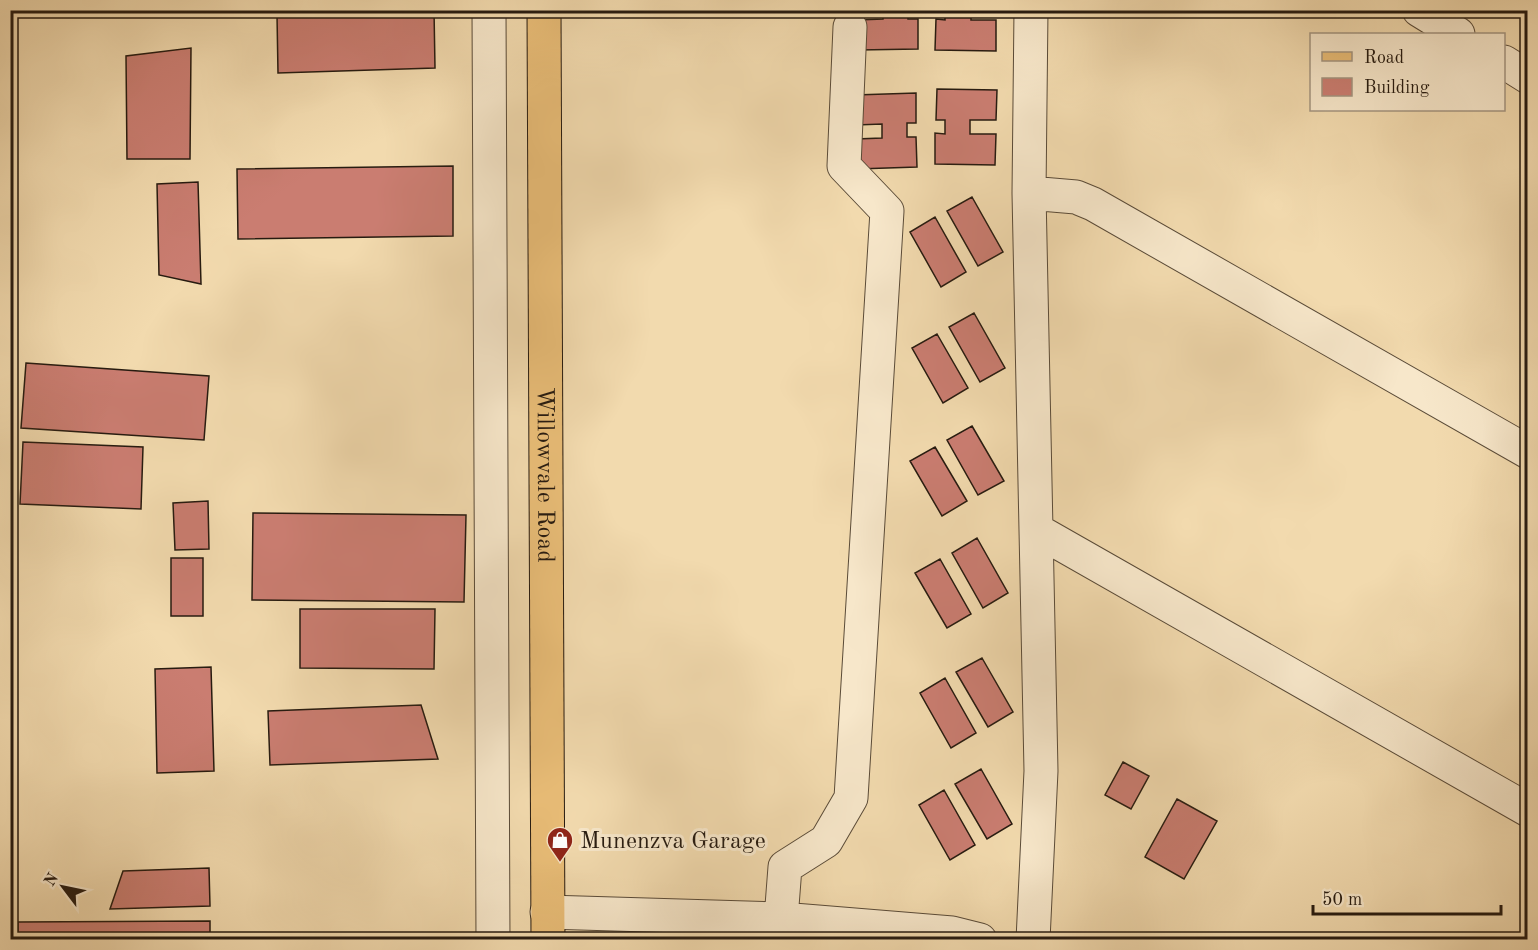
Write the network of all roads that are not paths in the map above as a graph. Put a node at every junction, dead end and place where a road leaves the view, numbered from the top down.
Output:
1 (489, 10) edge
2 (544, 10) edge
3 (1031, 10) edge
4 (1419, 10) edge
5 (850, 27) dead end
6 (1456, 33) edge
7 (1505, 63) edge
8 (1527, 77) edge
9 (1029, 193) junction
10 (1527, 452) edge
11 (1038, 531) junction
12 (1527, 810) edge
13 (781, 919) junction
14 (548, 926) edge
15 (493, 939) edge
16 (980, 939) edge
17 (1033, 939) edge

1 - 15 street
2 - 14 main road, Willowvale Road
3 - 9 street
4 - 6 street
5 - 13 street
7 - 8 street
9 - 10 street
9 - 11 street
11 - 12 street
11 - 17 street
13 - 14 street
13 - 16 street

